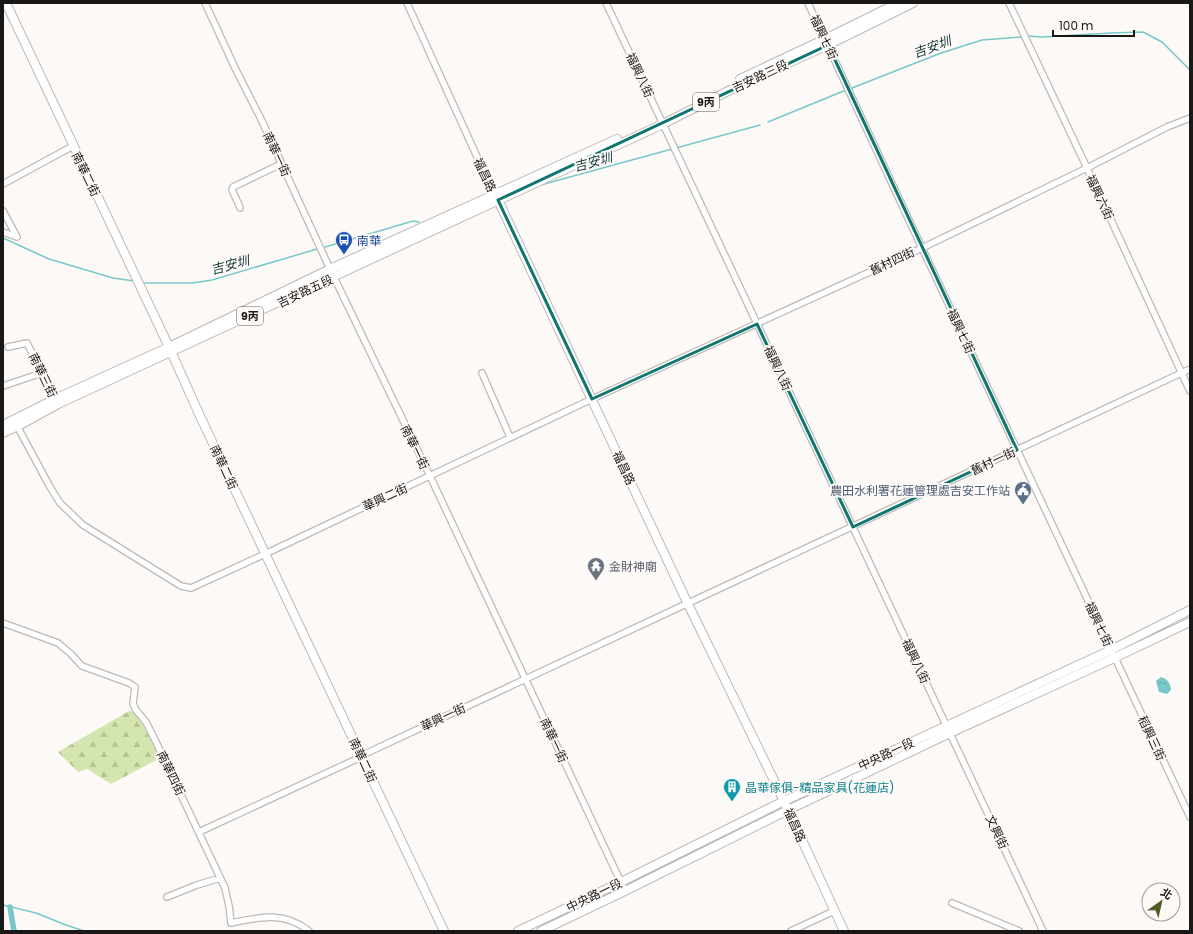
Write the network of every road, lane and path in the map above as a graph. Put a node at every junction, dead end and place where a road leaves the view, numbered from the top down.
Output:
1 (6, 3) edge
2 (205, 3) edge
3 (407, 3) edge
4 (606, 3) edge
5 (808, 3) edge
6 (898, 3) edge
7 (913, 3) edge
8 (1009, 3) edge
9 (826, 42) junction
10 (1190, 118) edge
11 (662, 122) junction
12 (73, 146) junction
13 (281, 164) junction
14 (1087, 168) junction
15 (3, 184) edge
16 (496, 198) junction
17 (240, 208) dead end
18 (3, 211) edge
19 (3, 232) edge
20 (922, 248) junction
21 (332, 273) junction
22 (757, 324) junction
23 (8, 348) dead end
24 (170, 349) junction
25 (1190, 369) edge
26 (42, 373) junction
27 (482, 373) dead end
28 (1182, 373) junction
29 (3, 386) edge
30 (1190, 391) edge
31 (592, 399) junction
32 (57, 402) junction
33 (16, 423) junction
34 (3, 425) edge
35 (3, 433) edge
36 (510, 438) junction
37 (1017, 450) junction
38 (430, 476) junction
39 (853, 527) junction
40 (265, 554) junction
41 (687, 602) junction
42 (1190, 610) edge
43 (1190, 622) edge
44 (3, 623) edge
45 (1111, 650) junction
46 (1114, 658) junction
47 (525, 678) junction
48 (948, 729) junction
49 (361, 757) junction
50 (784, 801) junction
51 (788, 810) junction
52 (1190, 818) edge
53 (199, 832) junction
54 (220, 878) junction
55 (621, 882) junction
56 (625, 891) junction
57 (167, 897) dead end
58 (952, 903) dead end
59 (834, 911) junction
60 (802, 928) edge
61 (309, 931) edge
62 (444, 931) edge
63 (518, 931) edge
64 (541, 931) edge
65 (791, 931) edge
66 (844, 931) edge
67 (1019, 931) edge
68 (1043, 931) edge

1 - 12 street, 南華二街
2 - 13 street, 南華一街
3 - 16 street, 福昌路
4 - 11 street, 福興八街
5 - 9 street, 福興七街
6 - 9 street, 吉安路三段 / 9丙
7 - 9 street, 吉安路三段 / 9丙
8 - 14 street, 福興六街
9 - 11 street, 吉安路三段 / 9丙
9 - 20 street, 福興七街
10 - 14 street, 舊村四街
11 - 16 street, 吉安路三段 / 9丙
11 - 22 street, 福興八街
12 - 15 street
12 - 24 street, 南華二街
13 - 17 street
13 - 21 street, 南華一街
14 - 20 street, 舊村四街
14 - 28 street, 福興六街
16 - 21 street, 吉安路五段 / 9丙
16 - 31 street, 福昌路
18 - 19 street
20 - 22 street, 舊村四街
20 - 37 street, 福興七街
21 - 24 street, 吉安路五段 / 9丙
21 - 38 street, 南華一街
22 - 31 street, 舊村四街
22 - 39 street, 福興八街
23 - 26 street, 南華三街
24 - 32 street, 吉安路五段 / 9丙
24 - 40 street, 南華二街
25 - 28 street, 舊村一街
26 - 29 street
26 - 32 street, 南華三街
27 - 36 street
28 - 30 street, 福興六街
28 - 37 street, 舊村一街
31 - 36 street, 華興二街
31 - 41 street, 福昌路
32 - 33 street, 吉安路五段 / 9丙
33 - 34 street, 吉安路五段 / 9丙
33 - 35 street, 吉安路五段 / 9丙
33 - 40 street, 華興二街
36 - 38 street, 華興二街
37 - 39 street, 舊村一街
37 - 45 street, 福興七街
38 - 40 street, 華興二街
38 - 47 street, 南華一街
39 - 41 street, 舊村一街
39 - 48 street, 福興八街
40 - 49 street, 南華二街
41 - 47 street, 華興一街
41 - 50 street, 福昌路
42 - 45 street, 中央路一段
43 - 46 street, 中央路一段
44 - 53 street, 南華四街
45 - 46 street, 福興七街
45 - 48 street, 中央路一段
46 - 48 street, 中央路一段
46 - 52 street, 稻興三街
47 - 49 street, 華興一街
47 - 55 street, 南華一街
48 - 50 street, 中央路一段
48 - 51 street, 中央路一段
48 - 68 street, 文興街
49 - 53 street, 華興一街
49 - 62 street, 南華二街
50 - 51 street, 福昌路
50 - 55 street, 中央路一段
51 - 56 street, 中央路一段
51 - 59 street, 福昌路
53 - 54 street, 南華四街
54 - 57 street
54 - 61 street, 南華四街
55 - 56 street, 南華一街
55 - 63 street, 中央路一段
56 - 64 street, 中央路一段
58 - 67 street
59 - 60 street
59 - 66 street, 福昌路
60 - 65 street

